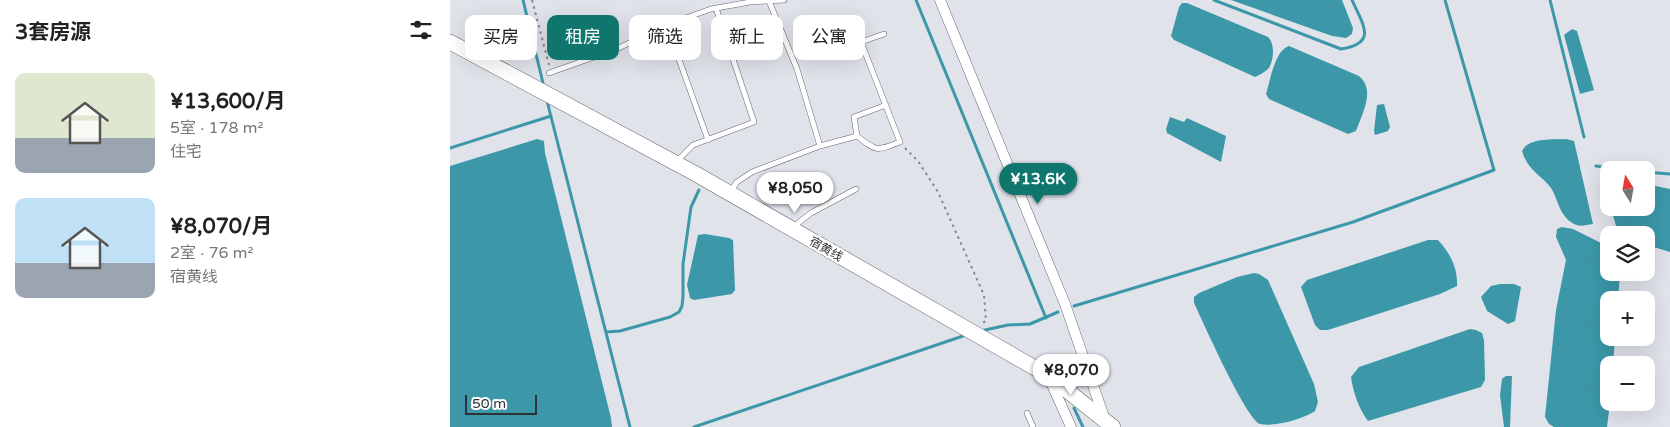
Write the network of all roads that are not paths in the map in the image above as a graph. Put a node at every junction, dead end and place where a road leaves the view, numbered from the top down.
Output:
1 (784, 0) edge
2 (940, 0) edge
3 (769, 1) edge
4 (716, 8) junction
5 (695, 15) edge
6 (884, 34) dead end
7 (450, 42) edge
8 (629, 43) edge
9 (679, 60) edge
10 (550, 73) road end
11 (886, 105) junction
12 (857, 136) junction
13 (708, 140) junction
14 (820, 146) junction
15 (675, 163) junction
16 (856, 189) dead end
17 (730, 193) junction
18 (791, 229) junction
19 (1049, 376) junction
20 (1027, 413) dead end
21 (1109, 424) edge
22 (1033, 427) edge
23 (1071, 427) edge

1 - 3 lane
2 - 21 street
3 - 4 lane
3 - 14 lane
4 - 5 lane
4 - 13 lane
6 - 11 lane
7 - 15 main road, 宿黄线
8 - 10 lane
9 - 13 lane
11 - 12 lane
11 - 12 lane
12 - 14 lane
13 - 15 lane
14 - 17 lane
15 - 17 main road, 宿黄线
16 - 18 lane
17 - 18 main road, 宿黄线
18 - 19 main road, 宿黄线
19 - 21 main road, 宿黄线
19 - 23 street
20 - 22 lane

